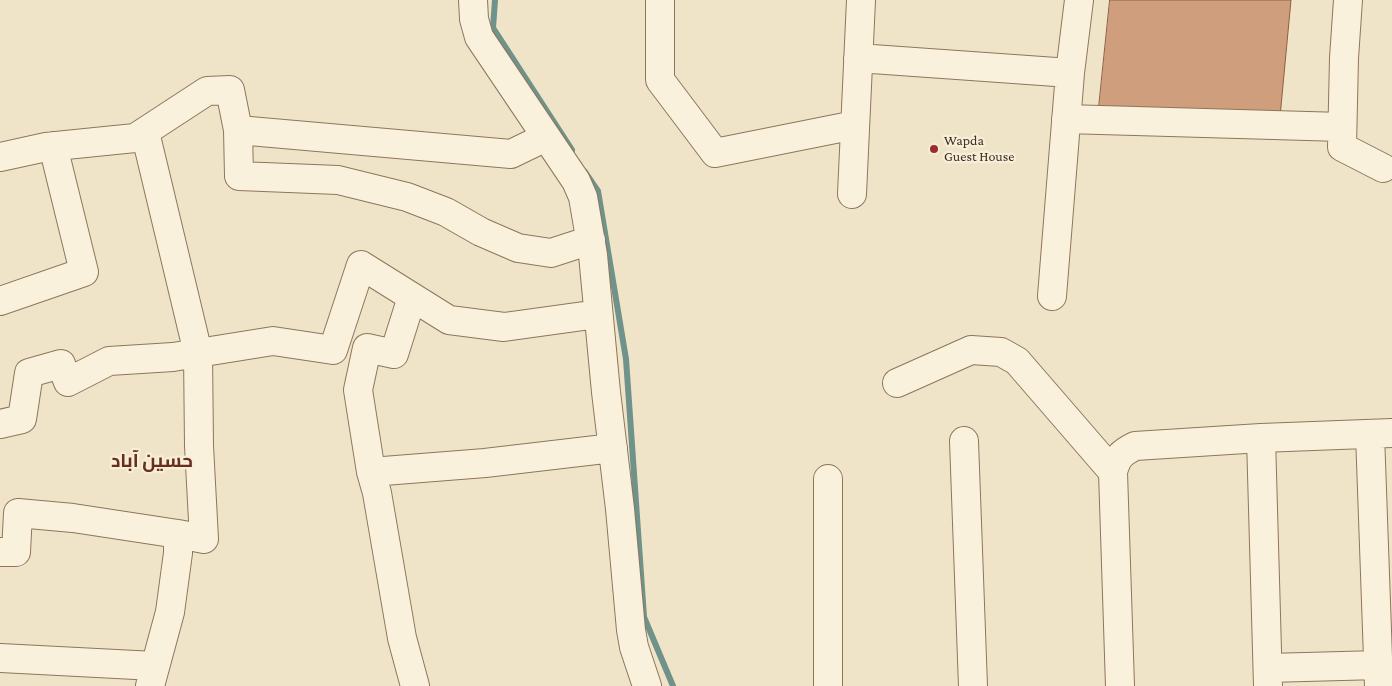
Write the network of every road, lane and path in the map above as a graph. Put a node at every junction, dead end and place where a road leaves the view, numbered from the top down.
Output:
1 (473, 0) edge
2 (660, 0) edge
3 (861, 0) edge
4 (1079, 0) edge
5 (1348, 0) edge
6 (858, 58) junction
7 (1070, 73) junction
8 (1066, 119) junction
9 (855, 125) junction
10 (1342, 127) junction
11 (238, 130) junction
12 (145, 132) junction
13 (546, 137) junction
14 (53, 146) junction
15 (0, 157) edge
16 (1383, 168) dead end
17 (852, 194) dead end
18 (590, 240) junction
19 (412, 296) junction
20 (1052, 296) dead end
21 (0, 301) edge
22 (598, 314) junction
23 (198, 353) junction
24 (897, 383) dead end
25 (0, 424) edge
26 (1381, 433) edge
27 (1261, 438) junction
28 (964, 441) dead end
29 (613, 448) junction
30 (371, 472) junction
31 (1113, 472) junction
32 (828, 479) dead end
33 (178, 534) junction
34 (0, 552) edge
35 (0, 658) edge
36 (153, 676) edge
37 (1379, 676) edge
38 (1268, 677) edge
39 (415, 686) edge
40 (647, 686) edge
41 (828, 686) edge
42 (973, 686) edge
43 (1120, 686) edge

1 - 13 street
2 - 9 street
3 - 6 street
4 - 7 street
5 - 10 street
6 - 7 street
6 - 9 street
7 - 8 street
8 - 10 street
8 - 20 street
9 - 17 street
10 - 16 street
11 - 12 street
11 - 13 street
11 - 18 street
12 - 14 street
12 - 23 street
13 - 18 street
14 - 15 street
14 - 21 street
18 - 22 street
19 - 22 street
19 - 23 street
19 - 30 street
22 - 29 street
23 - 25 street
23 - 33 street
24 - 31 street
26 - 27 street
26 - 37 street
27 - 31 street
27 - 38 street
28 - 42 street
29 - 30 street
29 - 40 street
30 - 39 street
31 - 43 street
32 - 41 street
33 - 34 street
33 - 36 street
35 - 36 street
37 - 38 street

